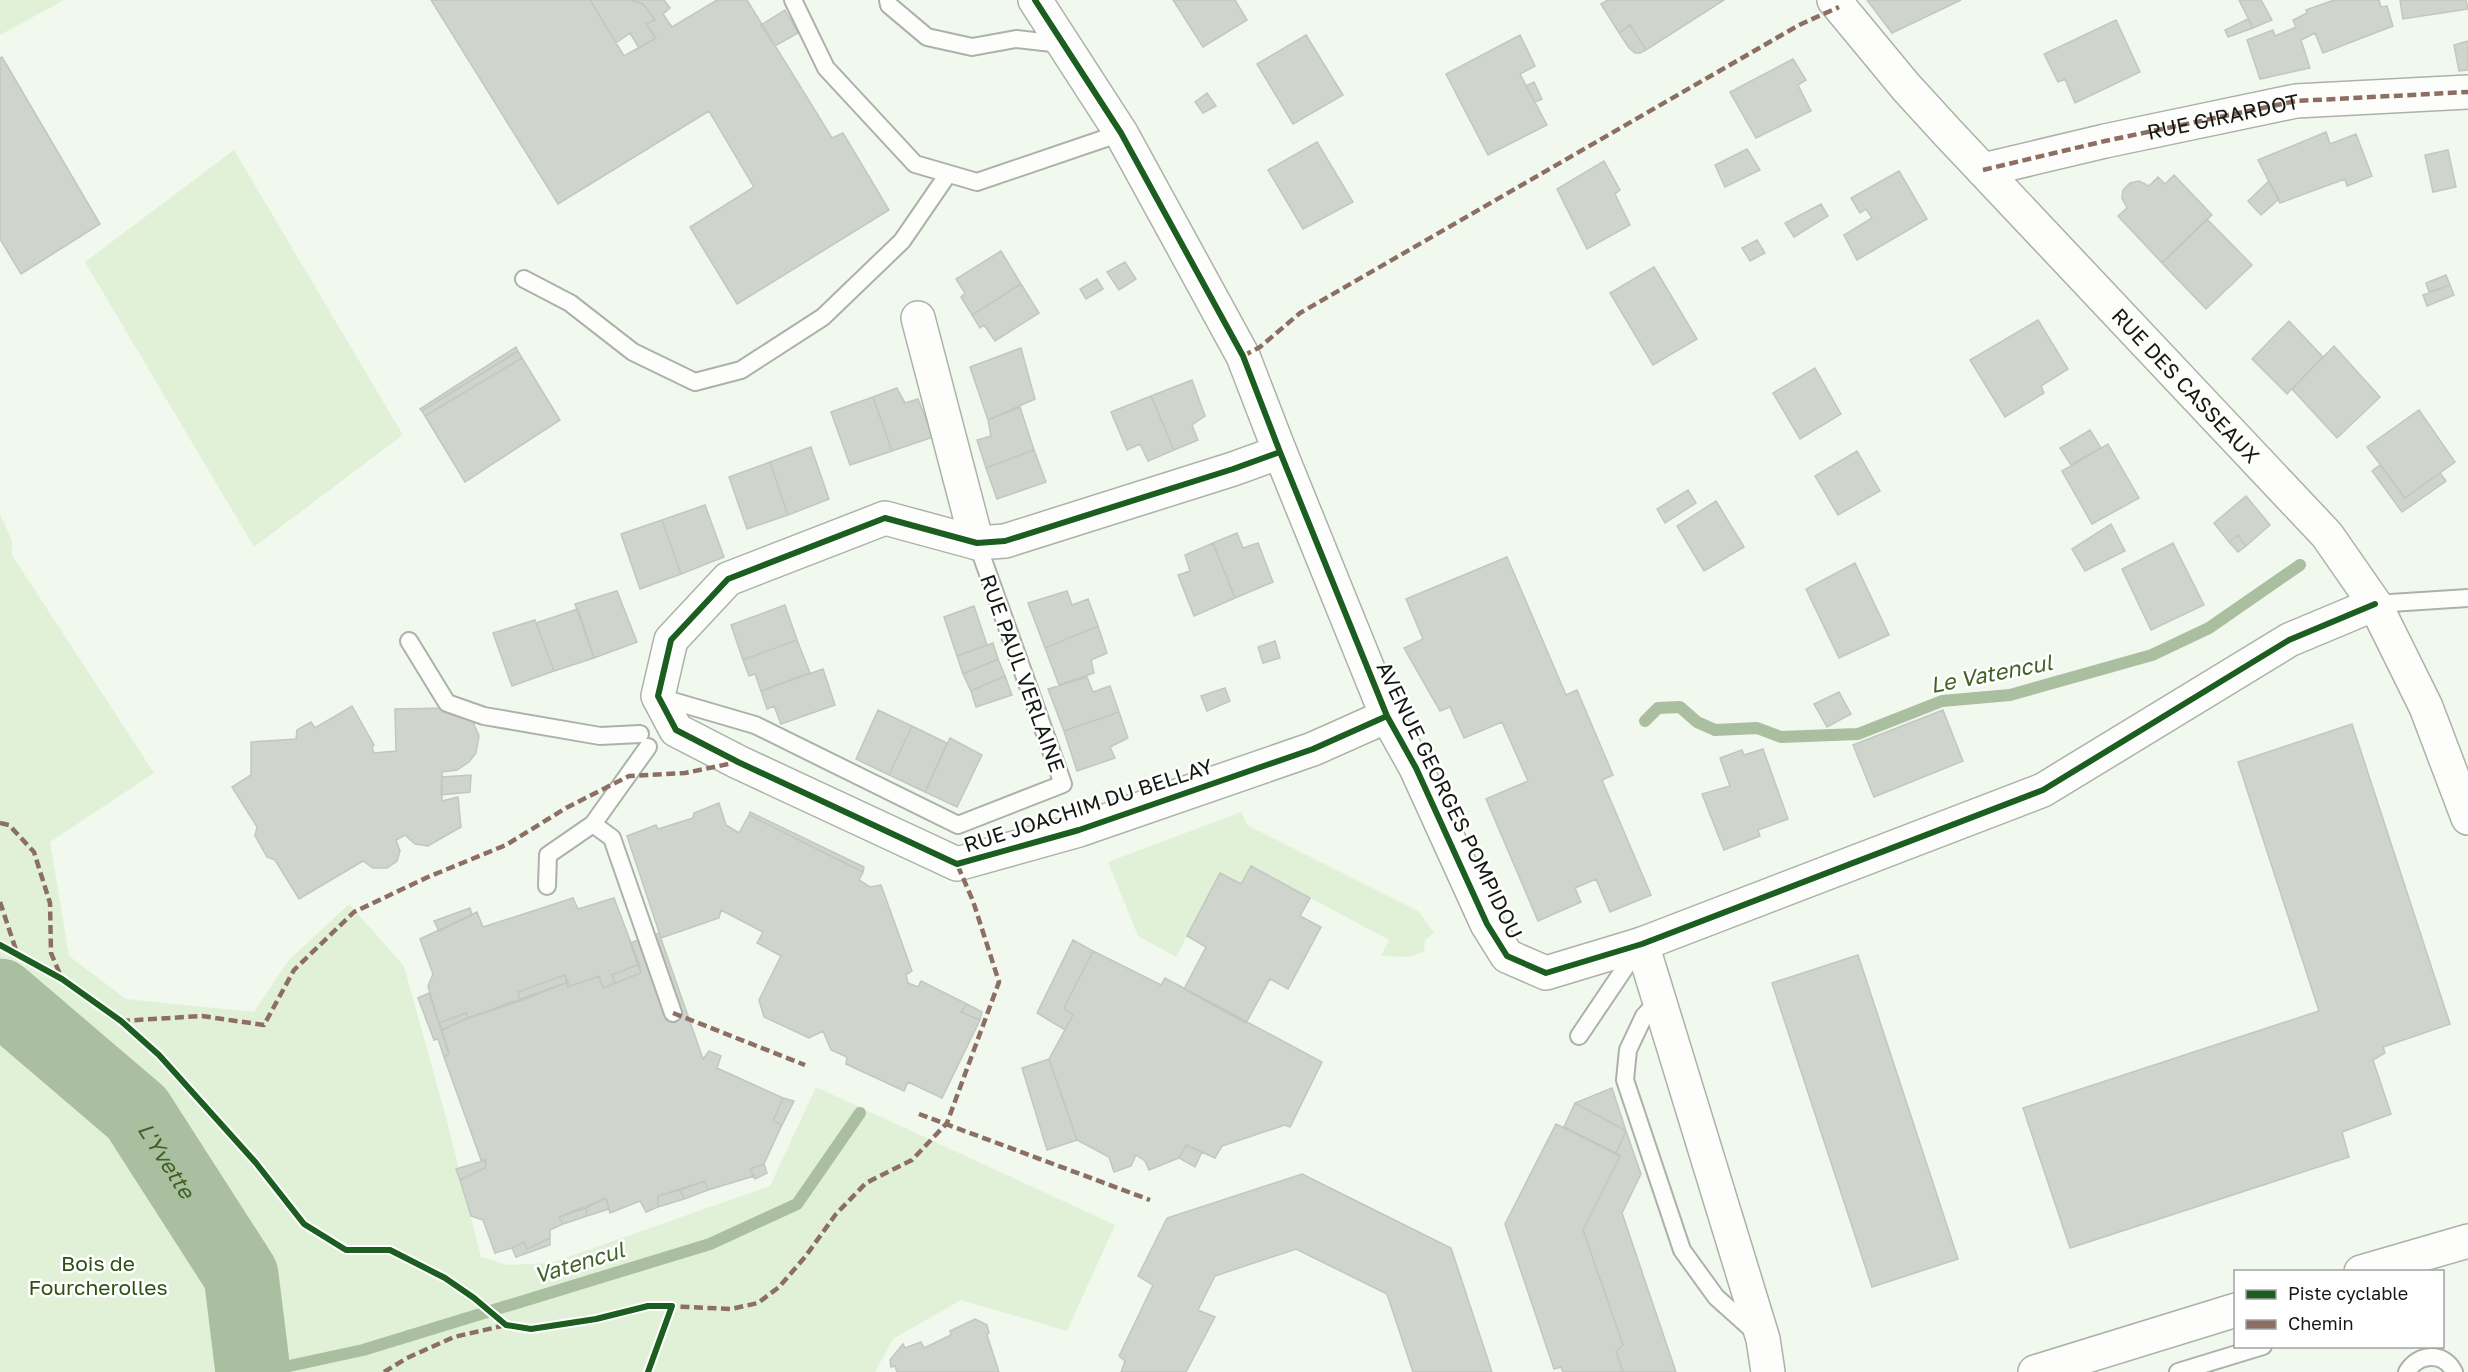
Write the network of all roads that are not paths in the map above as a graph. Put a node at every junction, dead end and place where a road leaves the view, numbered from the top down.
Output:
1 (793, 0) edge
2 (888, 0) edge
3 (1035, 0) edge
4 (1834, 0) edge
5 (1061, 44) junction
6 (2468, 92) edge
7 (1121, 133) junction
8 (1983, 170) junction
9 (948, 174) junction
10 (524, 279) dead end
11 (918, 318) dead end
12 (1280, 452) junction
13 (977, 543) junction
14 (2468, 598) edge
15 (2374, 604) junction
16 (409, 641) dead end
17 (658, 696) junction
18 (1387, 716) junction
19 (2468, 818) edge
20 (593, 824) junction
21 (547, 886) dead end
22 (1641, 944) junction
23 (1659, 1000) junction
24 (673, 1013) dead end
25 (1579, 1036) dead end
26 (2468, 1241) edge
27 (2397, 1266) edge
28 (2373, 1270) edge
29 (2234, 1310) edge
30 (1763, 1339) junction
31 (2260, 1348) edge
32 (2421, 1352) edge
33 (1767, 1372) edge
34 (2036, 1372) edge
35 (2178, 1372) edge
36 (2408, 1372) edge
37 (2454, 1372) edge

1 - 9 lane
2 - 5 lane
3 - 5 street, AVENUE GEORGES POMPIDOU
4 - 8 street, RUE DES CASSEAUX
5 - 7 street, AVENUE GEORGES POMPIDOU
6 - 8 street, RUE GIRARDOT
7 - 9 lane
7 - 12 street, AVENUE GEORGES POMPIDOU
8 - 15 street, RUE DES CASSEAUX
9 - 10 lane
11 - 13 street, RUE PAUL VERLAINE
12 - 13 street
12 - 18 street, AVENUE GEORGES POMPIDOU
13 - 17 street
13 - 17 lane, RUE PAUL VERLAINE
14 - 15 lane
15 - 19 street, RUE DES CASSEAUX
15 - 22 street, AVENUE GEORGES POMPIDOU
16 - 20 lane
17 - 18 street, RUE JOACHIM DU BELLAY
18 - 22 street, AVENUE GEORGES POMPIDOU
20 - 21 lane
20 - 24 lane
22 - 23 street
22 - 25 lane
23 - 30 street
23 - 30 lane
26 - 27 street
27 - 28 street
29 - 34 street
30 - 33 street
31 - 35 lane
32 - 36 lane
32 - 37 lane

